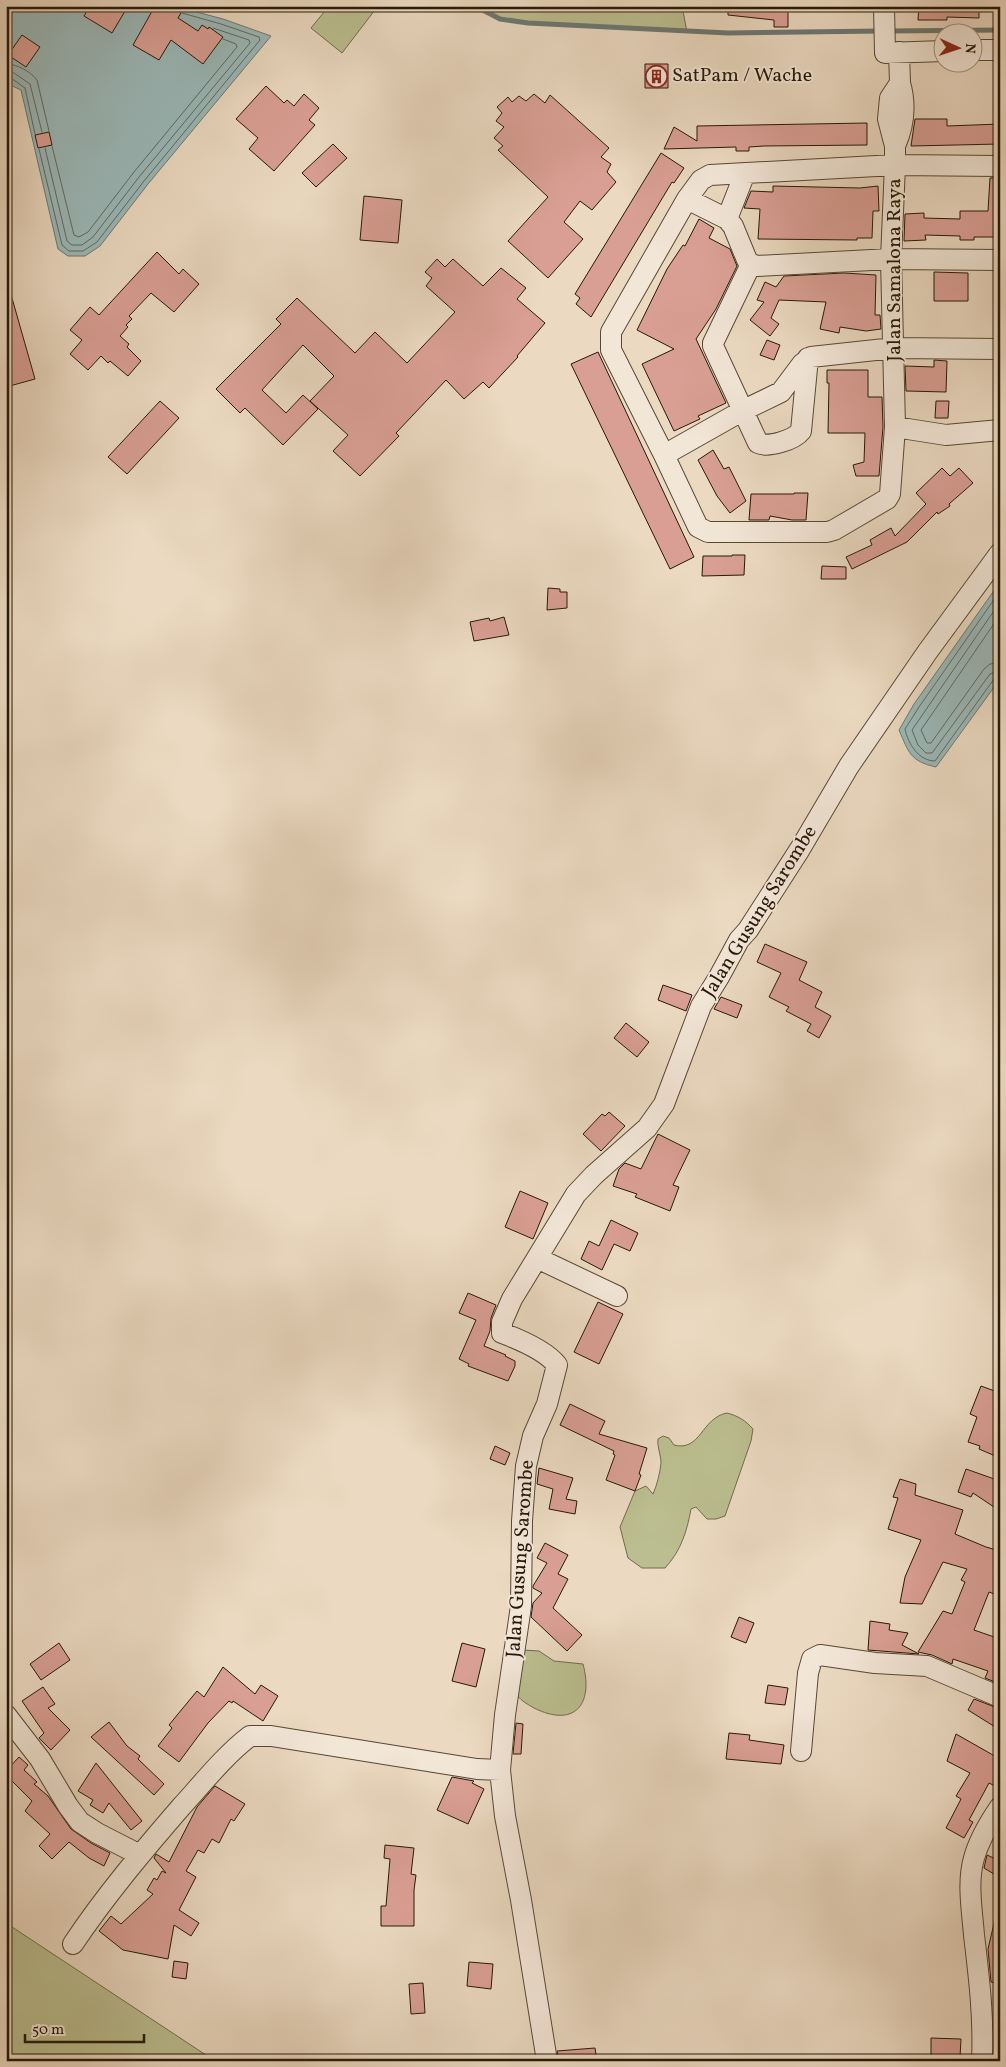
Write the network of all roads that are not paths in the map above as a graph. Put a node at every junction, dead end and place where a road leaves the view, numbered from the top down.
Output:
1 (884, 6) edge
2 (892, 50) junction
3 (984, 50) edge
4 (1000, 50) edge
5 (934, 51) edge
6 (895, 155) junction
7 (1000, 166) edge
8 (745, 173) junction
9 (687, 199) junction
10 (727, 219) junction
11 (891, 259) junction
12 (1000, 260) edge
13 (751, 264) junction
14 (894, 348) junction
15 (1000, 349) edge
16 (808, 358) junction
17 (742, 411) junction
18 (895, 427) junction
19 (1000, 430) edge
20 (664, 455) junction
21 (1000, 553) edge
22 (539, 1259) junction
23 (617, 1296) dead end
24 (1000, 1698) edge
25 (6, 1715) edge
26 (801, 1751) dead end
27 (500, 1770) junction
28 (997, 1817) edge
29 (140, 1855) junction
30 (73, 1944) dead end
31 (547, 2061) edge
32 (982, 2061) edge

1 - 2 street, Jalan Samalona Raya
2 - 5 street
2 - 6 street, Jalan Samalona Raya
3 - 4 street
6 - 7 street
6 - 8 street
6 - 11 street, Jalan Samalona Raya
8 - 9 street
8 - 10 street
9 - 10 street
9 - 20 street
10 - 13 street
11 - 12 street
11 - 13 street
11 - 14 street, Jalan Samalona Raya
13 - 17 street
14 - 15 street
14 - 16 street
14 - 18 street, Jalan Samalona Raya
16 - 17 street
16 - 17 street
17 - 20 street
18 - 19 street
18 - 20 street, Jalan Samalona Raya
21 - 22 street, Jalan Gusung Sarombe
22 - 23 street
22 - 27 street, Jalan Gusung Sarombe
24 - 26 street
25 - 29 street
27 - 29 street
27 - 31 street, Jalan Gusung Sarombe
28 - 32 street
29 - 30 street

